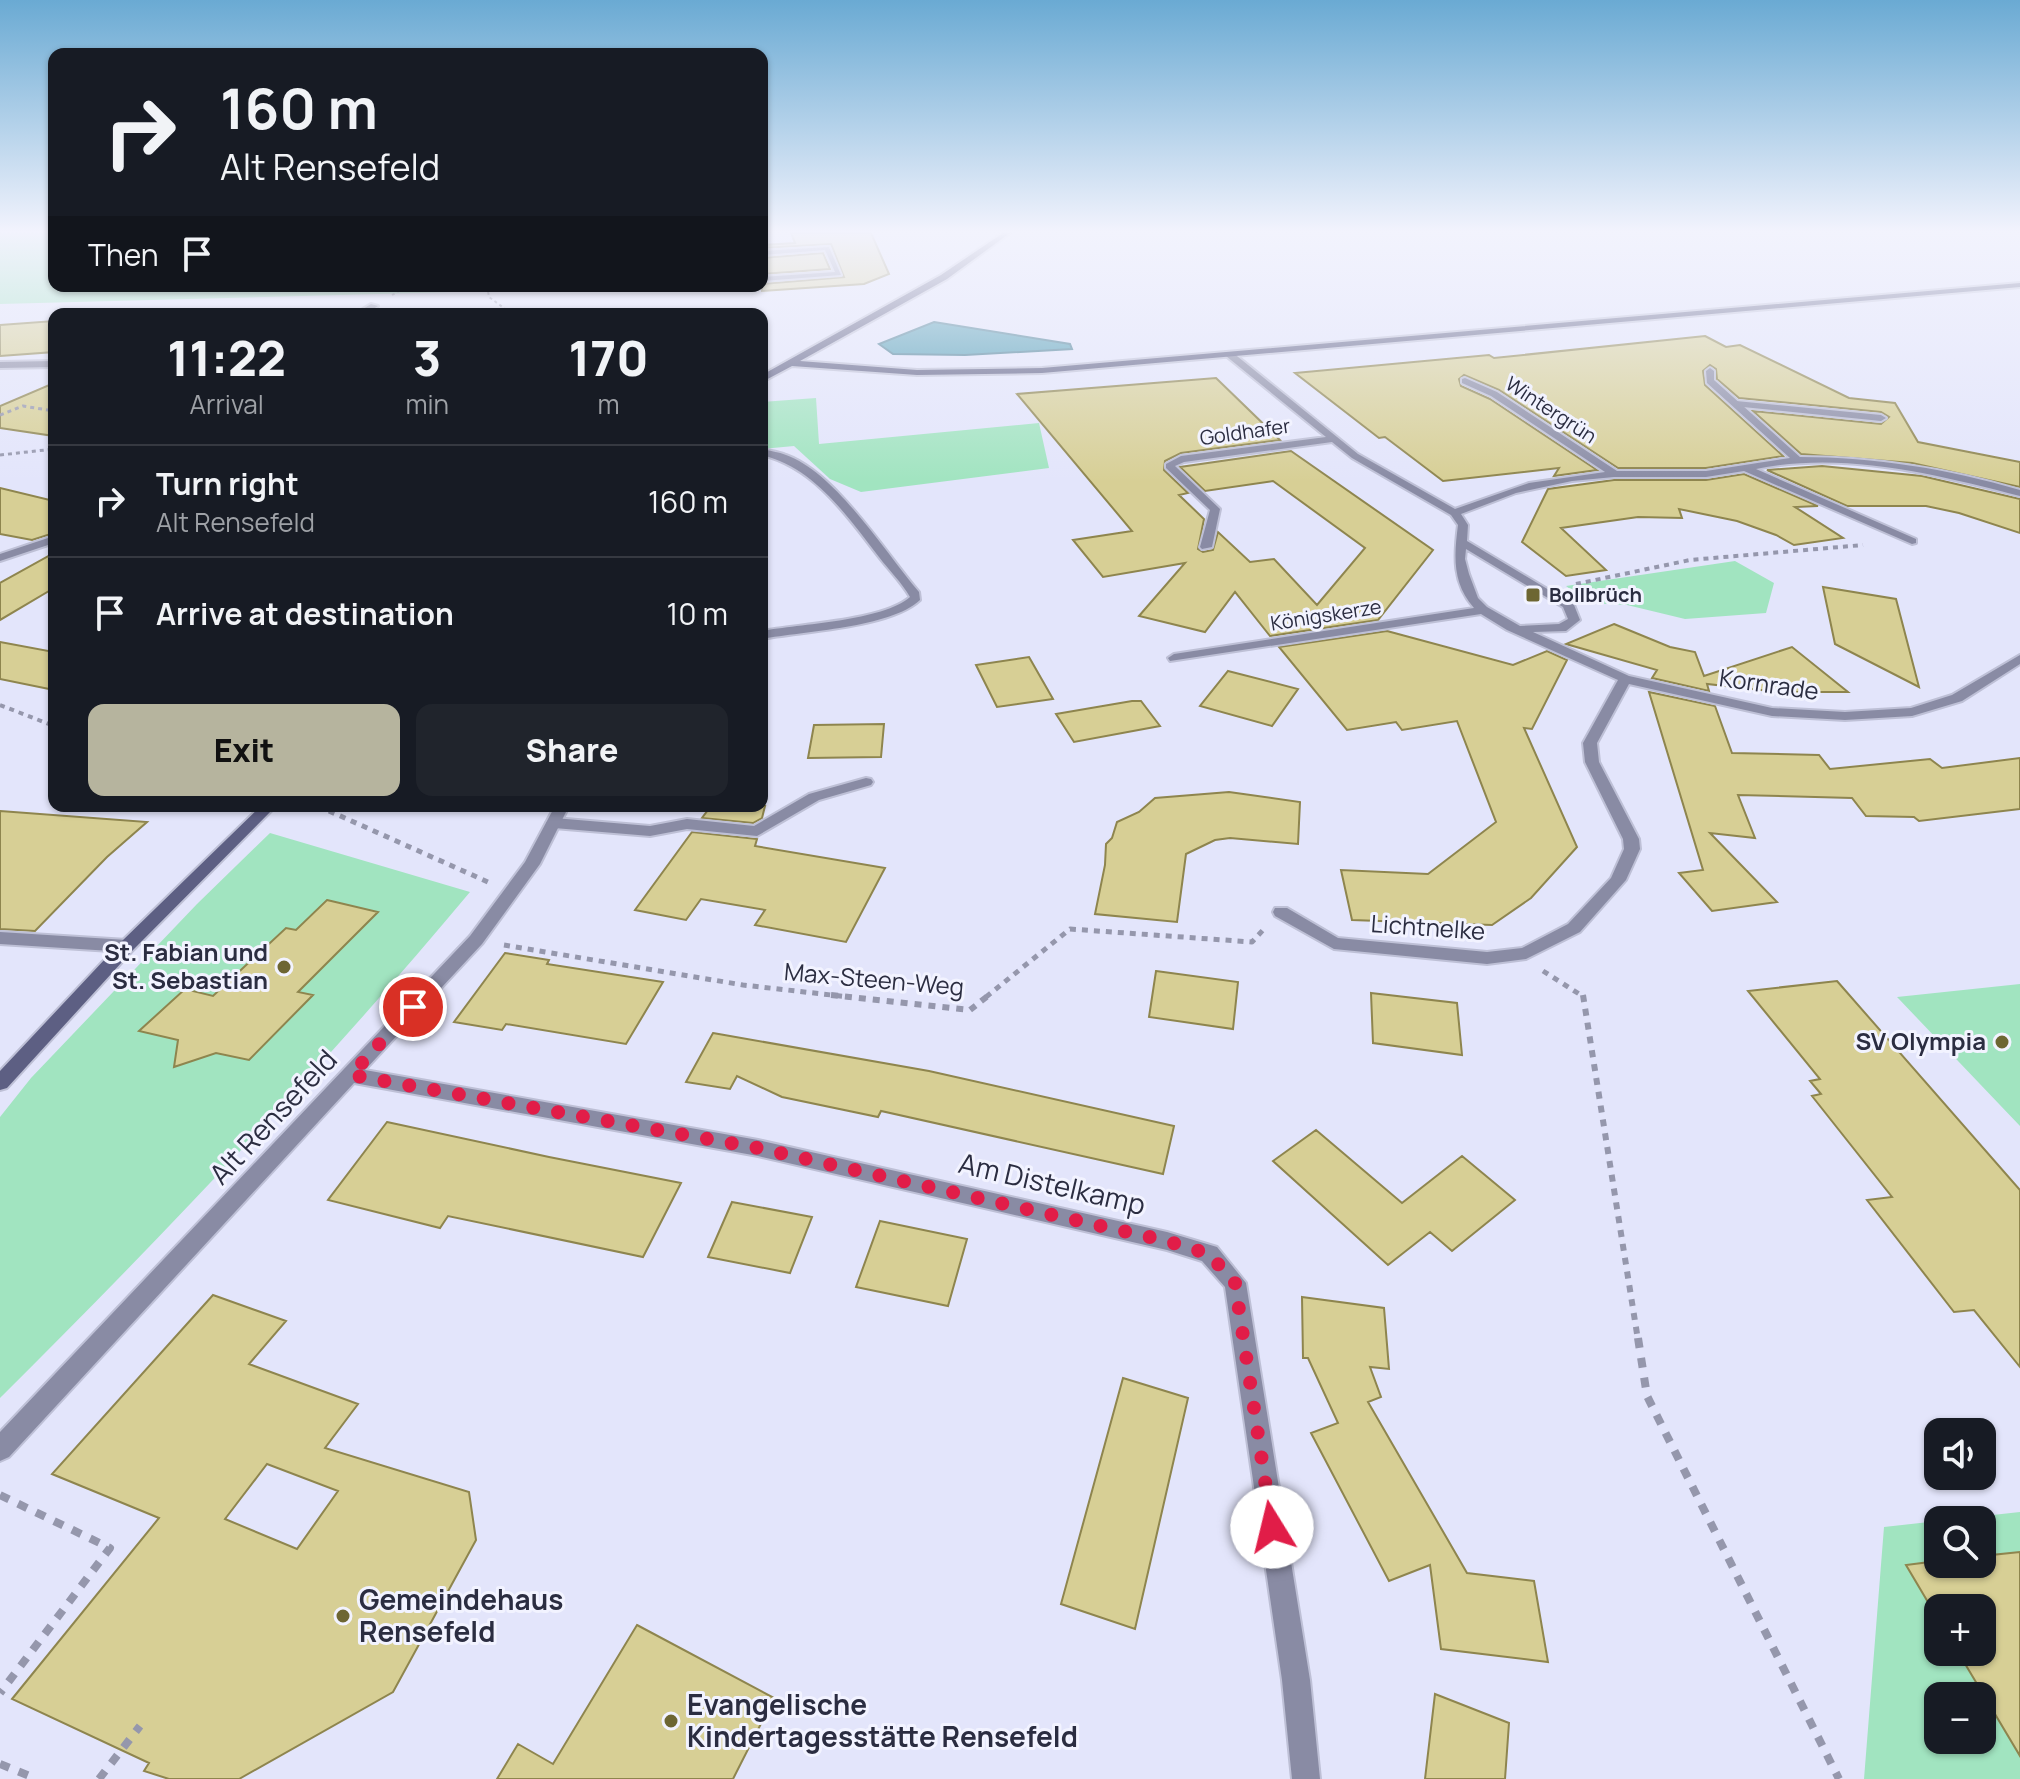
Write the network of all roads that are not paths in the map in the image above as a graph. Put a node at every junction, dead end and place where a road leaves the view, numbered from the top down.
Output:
1 (875, 316) edge
2 (1664, 316) edge
3 (1229, 354) junction
4 (792, 363) junction
5 (48, 364) edge
6 (0, 365) edge
7 (1710, 371) dead end
8 (768, 376) edge
9 (1465, 381) dead end
10 (1736, 404) junction
11 (1881, 418) dead end
12 (1333, 439) junction
13 (768, 453) edge
14 (1798, 460) junction
15 (1747, 468) junction
16 (1615, 474) junction
17 (2020, 493) edge
18 (1455, 513) junction
19 (48, 541) edge
20 (1912, 541) road end
21 (1463, 543) junction
22 (1206, 547) dead end
23 (0, 558) edge
24 (1483, 610) junction
25 (1511, 627) junction
26 (768, 634) edge
27 (1174, 658) dead end
28 (2020, 659) edge
29 (1625, 679) junction
30 (866, 782) dead end
31 (263, 812) edge
32 (558, 814) edge
33 (1281, 912) road end
34 (0, 938) edge
35 (127, 946) junction
36 (351, 1075) junction
37 (0, 1083) edge
38 (0, 1449) edge
39 (1306, 1779) edge

1 - 4 street
2 - 3 street
3 - 4 street
3 - 12 street
4 - 8 street
5 - 6 street
7 - 10 street
9 - 16 street, Wintergrün
10 - 11 street
10 - 14 street
12 - 18 street
12 - 22 street, Goldhafer
13 - 26 street
14 - 15 street
14 - 17 street
15 - 16 street
15 - 20 street
16 - 18 street
18 - 21 street, Kornrade
19 - 23 street
21 - 24 street, Kornrade
21 - 25 street, Kornrade
24 - 25 street, Kornrade
24 - 27 street, Königskerze
25 - 29 street, Kornrade
28 - 29 street, Kornrade
29 - 33 street, Lichtnelke
30 - 32 street
31 - 35 street
32 - 36 street, Alt Rensefeld
34 - 35 street
35 - 37 street
36 - 38 street, Alt Rensefeld
36 - 39 street, Am Distelkamp

